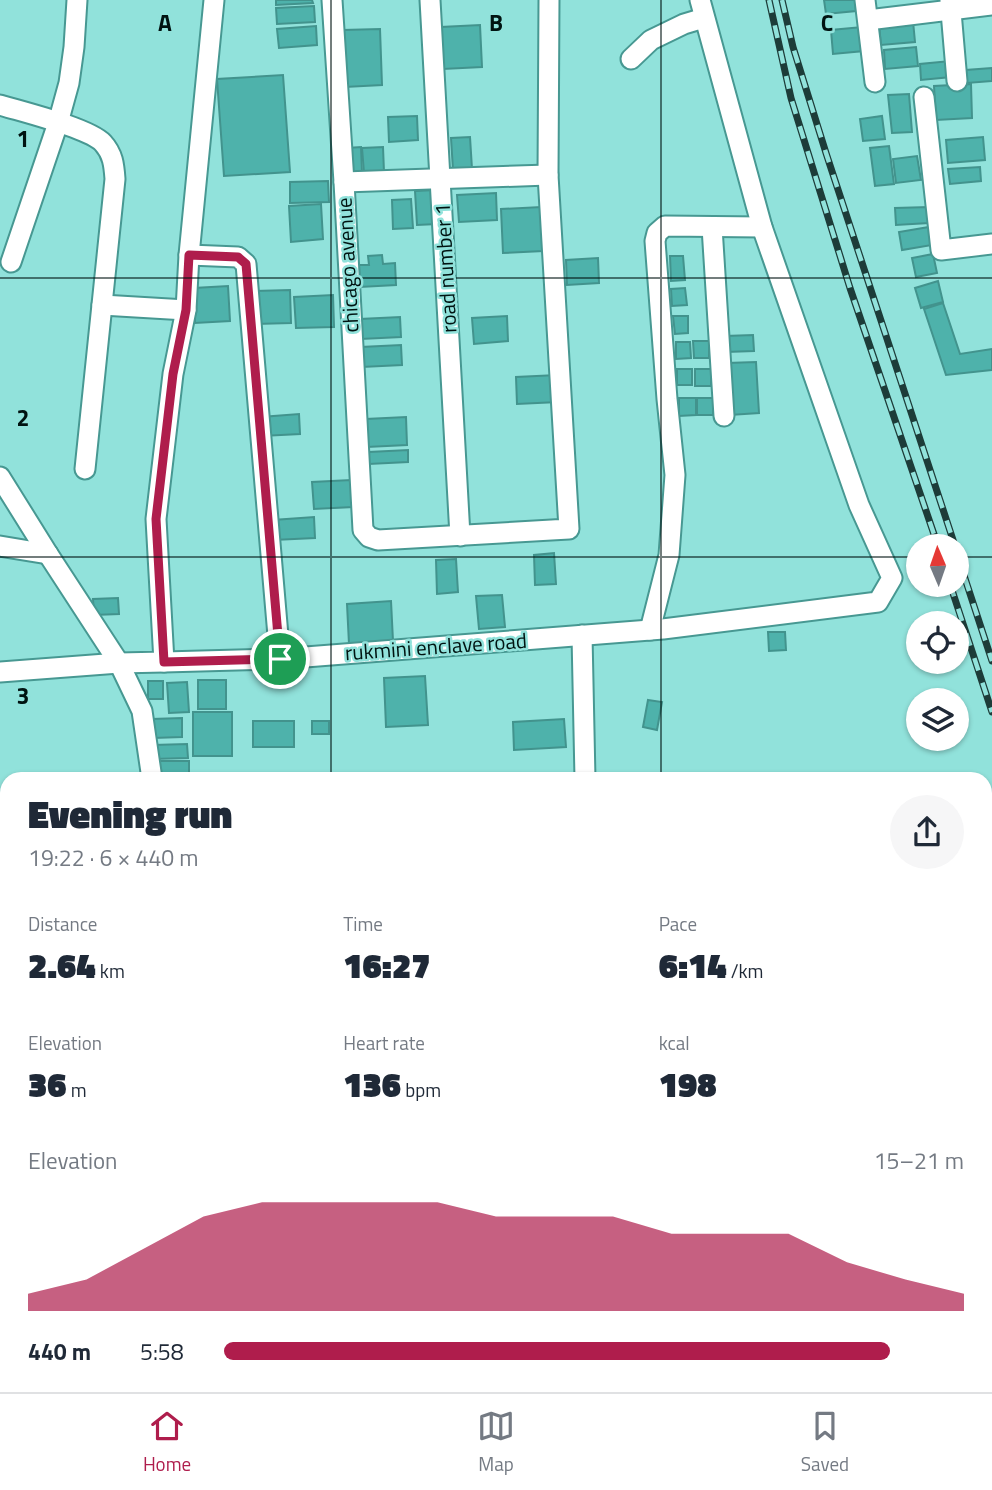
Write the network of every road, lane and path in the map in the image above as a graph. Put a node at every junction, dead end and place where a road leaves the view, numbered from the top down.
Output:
1 (77, 0) edge
2 (214, 0) edge
3 (332, 0) edge
4 (430, 0) edge
5 (549, 0) edge
6 (950, 5) edge
7 (992, 5) edge
8 (702, 9) edge
9 (867, 10) edge
10 (631, 59) dead end
11 (957, 81) dead end
12 (875, 82) dead end
13 (924, 97) dead end
14 (0, 104) edge
15 (58, 123) junction
16 (548, 174) junction
17 (441, 178) junction
18 (344, 182) junction
19 (712, 227) junction
20 (762, 227) junction
21 (992, 244) edge
22 (189, 255) junction
23 (11, 262) dead end
24 (102, 305) junction
25 (186, 310) junction
26 (724, 416) dead end
27 (85, 469) dead end
28 (0, 477) edge
29 (460, 536) junction
30 (0, 546) edge
31 (48, 554) junction
32 (650, 630) junction
33 (582, 635) junction
34 (280, 659) junction
35 (164, 662) junction
36 (120, 663) junction
37 (0, 672) edge
38 (151, 772) edge
39 (585, 772) edge

1 - 15 street
2 - 22 street
3 - 18 street, chicago avenue
4 - 17 street, road number 1
5 - 16 street
6 - 7 street
6 - 9 street
6 - 11 street
8 - 10 street
8 - 20 street
9 - 12 street
13 - 21 street
14 - 15 street
15 - 23 street
15 - 24 street
16 - 17 street
16 - 29 street
17 - 18 street
17 - 29 street, road number 1
18 - 29 street, chicago avenue
19 - 20 street
19 - 26 street
19 - 32 street
20 - 32 street, rukmini enclave road
22 - 25 street
22 - 34 street
24 - 25 street
24 - 27 street
25 - 35 street
28 - 31 street
30 - 31 street
31 - 36 street
32 - 33 street, rukmini enclave road
33 - 34 street, rukmini enclave road
33 - 39 street
34 - 35 street, rukmini enclave road
35 - 36 street, rukmini enclave road
36 - 37 street, rukmini enclave road
36 - 38 street

